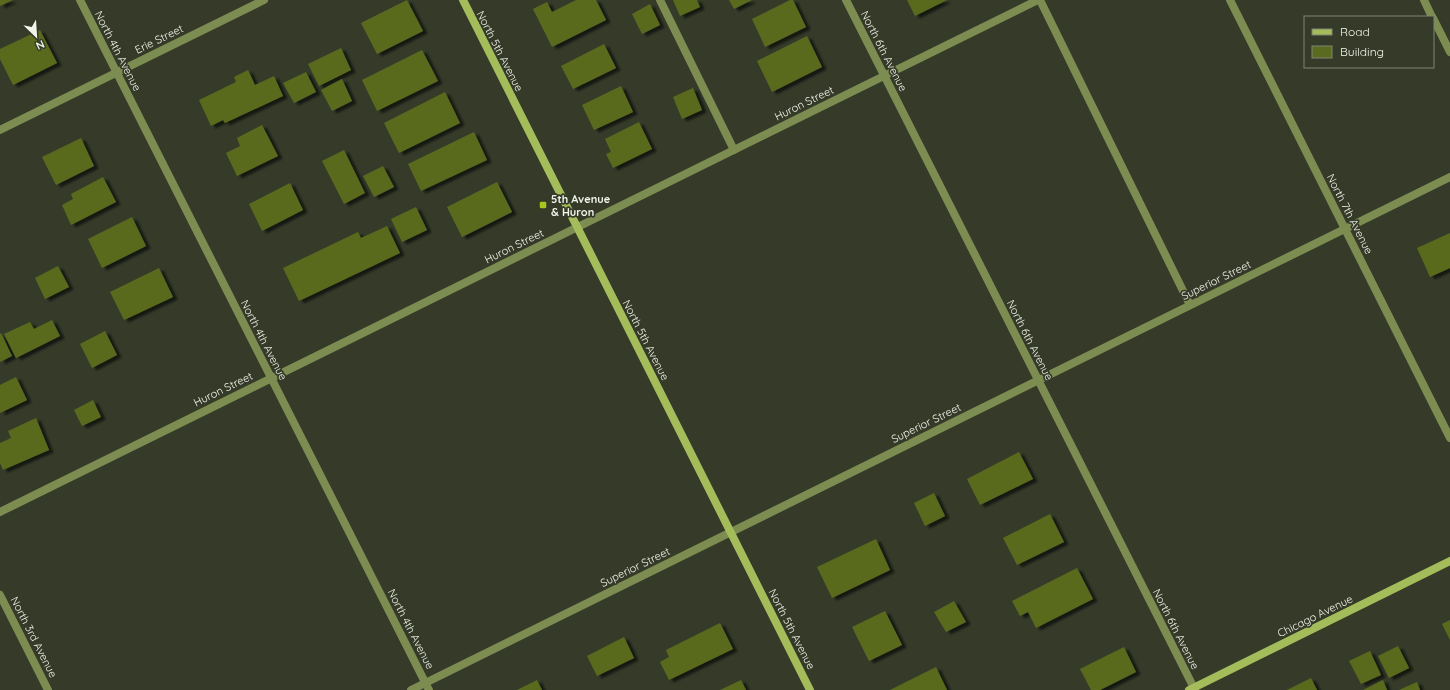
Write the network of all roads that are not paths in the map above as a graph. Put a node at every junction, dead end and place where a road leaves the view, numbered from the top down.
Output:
1 (80, 0) edge
2 (264, 0) edge
3 (463, 0) edge
4 (660, 0) edge
5 (846, 0) edge
6 (1039, 0) edge
7 (1230, 0) edge
8 (1424, 0) edge
9 (1432, 16) edge
10 (1434, 20) edge
11 (1450, 52) edge
12 (116, 73) junction
13 (884, 76) junction
14 (0, 130) edge
15 (734, 150) junction
16 (1450, 176) edge
17 (577, 227) junction
18 (1345, 228) junction
19 (1190, 305) junction
20 (271, 378) junction
21 (1038, 380) junction
22 (1450, 438) edge
23 (0, 512) edge
24 (730, 532) junction
25 (1450, 562) edge
26 (0, 595) edge
27 (427, 686) edge
28 (1193, 689) edge
29 (48, 690) edge
30 (411, 690) edge
31 (810, 690) edge

1 - 12 street, North 4th Avenue
2 - 12 street, Erie Street
3 - 17 street, North 5th Avenue
4 - 15 street
5 - 13 street, North 6th Avenue
6 - 13 street, Huron Street
6 - 19 street
7 - 18 street, North 7th Avenue
8 - 9 street
10 - 11 street
12 - 14 street, Erie Street
12 - 20 street, North 4th Avenue
13 - 15 street, Huron Street
13 - 21 street, North 6th Avenue
15 - 17 street, Huron Street
16 - 18 street, Superior Street
17 - 20 street, Huron Street
17 - 24 street, North 5th Avenue
18 - 19 street, Superior Street
18 - 22 street, North 7th Avenue
19 - 21 street, Superior Street
20 - 23 street, Huron Street
20 - 27 street, North 4th Avenue
21 - 24 street, Superior Street
21 - 28 street, North 6th Avenue
24 - 27 street, Superior Street
24 - 31 street, North 5th Avenue
25 - 28 street, Chicago Avenue
26 - 29 street, North 3rd Avenue
27 - 30 street, Superior Street

